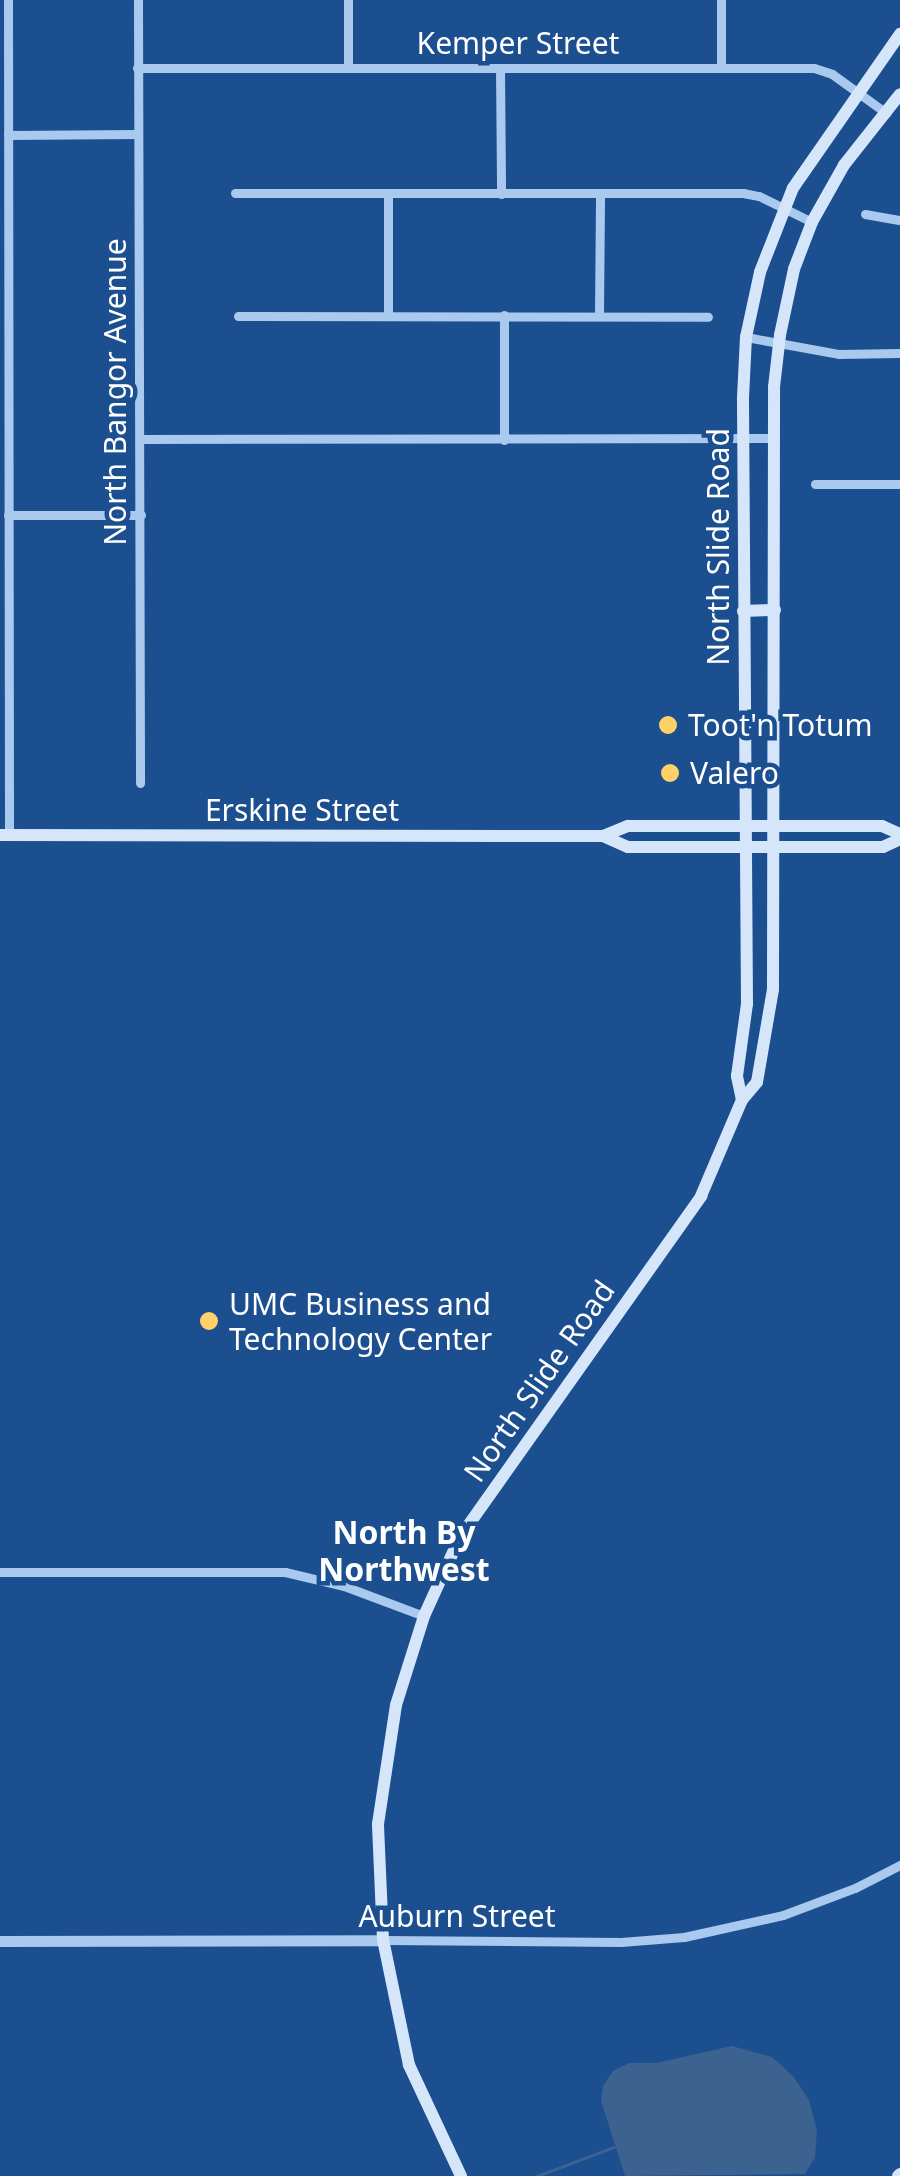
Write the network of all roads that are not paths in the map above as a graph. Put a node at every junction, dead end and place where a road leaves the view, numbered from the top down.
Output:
1 (8, 0) edge
2 (138, 0) edge
3 (348, 0) edge
4 (721, 0) edge
5 (898, 43) edge
6 (4, 68) edge
7 (138, 68) junction
8 (348, 68) junction
9 (500, 68) junction
10 (721, 68) junction
11 (860, 94) junction
12 (900, 94) edge
13 (886, 112) junction
14 (138, 134) junction
15 (8, 135) junction
16 (236, 193) dead end
17 (388, 194) junction
18 (501, 194) junction
19 (600, 195) junction
20 (4, 198) edge
21 (784, 208) junction
22 (865, 214) dead end
23 (900, 220) edge
24 (812, 222) junction
25 (388, 315) junction
26 (504, 315) junction
27 (599, 315) junction
28 (238, 316) dead end
29 (708, 317) dead end
30 (4, 329) edge
31 (746, 337) junction
32 (778, 346) junction
33 (900, 353) edge
34 (743, 438) junction
35 (775, 438) junction
36 (140, 440) junction
37 (504, 440) junction
38 (4, 455) edge
39 (815, 484) dead end
40 (900, 484) edge
41 (8, 515) junction
42 (141, 515) junction
43 (4, 577) edge
44 (774, 610) junction
45 (743, 611) junction
46 (140, 783) dead end
47 (744, 826) junction
48 (775, 826) junction
49 (4, 835) edge
50 (603, 836) junction
51 (900, 836) edge
52 (745, 847) junction
53 (774, 847) junction
54 (742, 1100) junction
55 (0, 1572) edge
56 (424, 1616) junction
57 (900, 1865) edge
58 (0, 1940) edge
59 (383, 1940) junction
60 (461, 2176) edge

1 - 6 street
2 - 7 street, North Bangor Avenue
3 - 8 street
4 - 10 street
5 - 11 main road, North Slide Road
6 - 15 street
7 - 8 street, Kemper Street
7 - 14 street, North Bangor Avenue
8 - 9 street, Kemper Street
9 - 10 street, Kemper Street
9 - 18 street
10 - 11 street, Kemper Street
11 - 13 street, Kemper Street
11 - 21 main road, North Slide Road
12 - 13 main road, North Slide Road
13 - 24 main road, North Slide Road
14 - 15 street
14 - 36 street, North Bangor Avenue
15 - 20 street
16 - 17 street
17 - 18 street
17 - 25 street
18 - 19 street
19 - 21 street
19 - 27 street
20 - 30 street
21 - 24 street
21 - 31 main road, North Slide Road
22 - 23 street
24 - 32 main road, North Slide Road
25 - 26 street
25 - 28 street
26 - 27 street
26 - 37 street
27 - 29 street
30 - 38 street
31 - 32 street
31 - 34 main road, North Slide Road
32 - 33 street
32 - 35 main road, North Slide Road
34 - 35 street
34 - 37 street
34 - 45 main road, North Slide Road
35 - 44 main road, North Slide Road
36 - 37 street
36 - 42 street, North Bangor Avenue
38 - 41 street
39 - 40 street
41 - 42 street
41 - 43 street
42 - 46 street, North Bangor Avenue
43 - 49 street
44 - 45 main road
44 - 48 main road, North Slide Road
45 - 47 main road, North Slide Road
47 - 48 main road, Erskine Street
47 - 50 main road, Erskine Street
47 - 52 main road, North Slide Road
48 - 51 main road, Erskine Street
48 - 53 main road, North Slide Road
49 - 50 main road, Erskine Street
50 - 52 main road, Erskine Street
51 - 53 main road, Erskine Street
52 - 53 main road, Erskine Street
52 - 54 main road, North Slide Road
53 - 54 main road, North Slide Road
54 - 56 main road, North Slide Road
55 - 56 street
56 - 59 main road, North Slide Road
57 - 59 street, Auburn Street
58 - 59 street, Auburn Street
59 - 60 main road, North Slide Road

